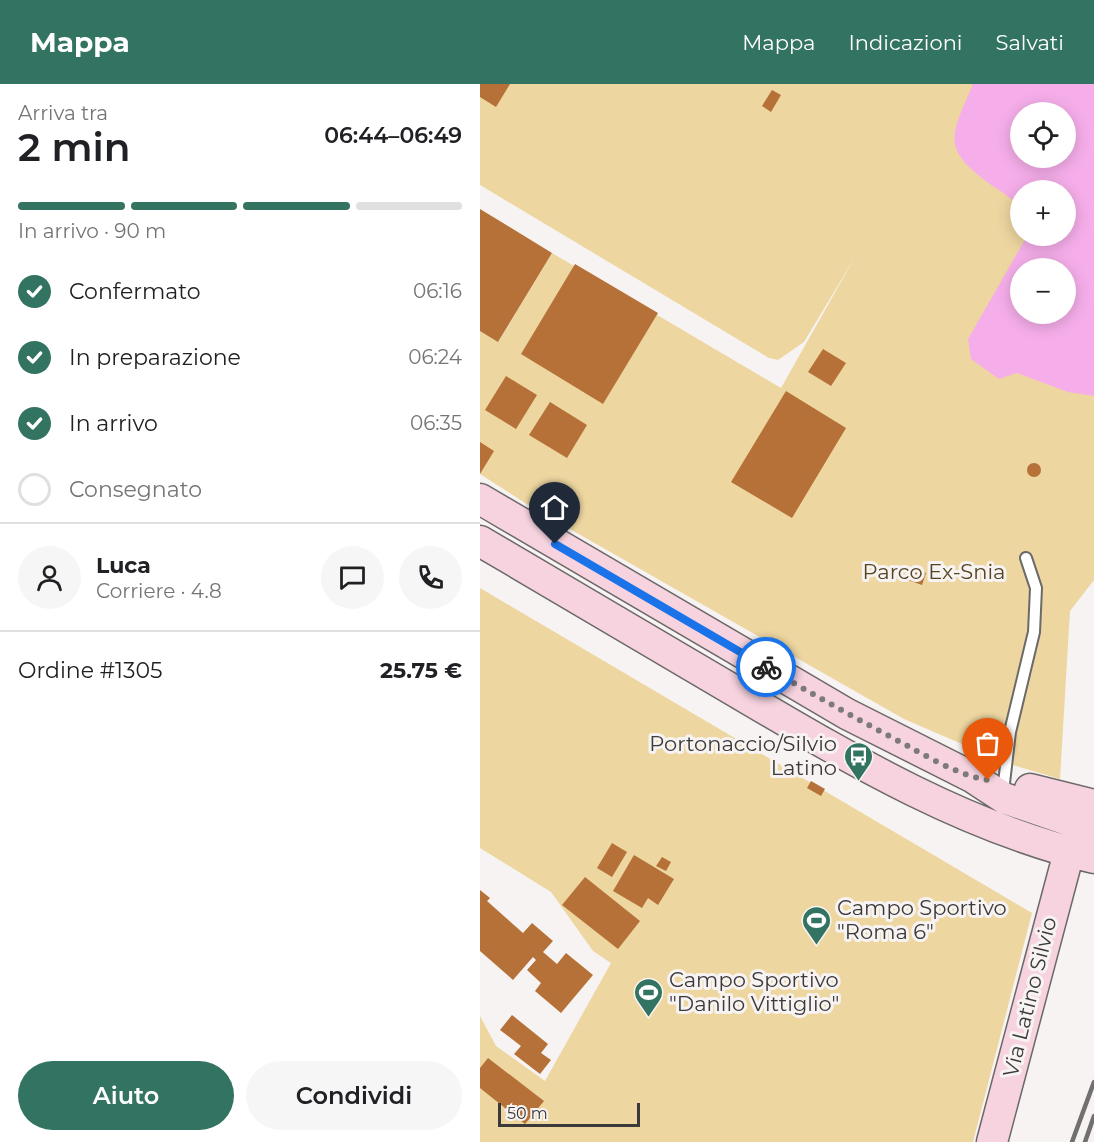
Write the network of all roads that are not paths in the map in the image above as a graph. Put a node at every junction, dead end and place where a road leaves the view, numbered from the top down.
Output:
1 (480, 499) edge
2 (480, 541) edge
3 (1026, 558) dead end
4 (847, 714) junction
5 (828, 746) junction
6 (972, 777) junction
7 (1004, 783) junction
8 (1094, 805) edge
9 (1094, 829) edge
10 (1081, 855) edge
11 (992, 1142) edge

1 - 4 main road
2 - 5 main road
3 - 7 lane
4 - 5 main road
4 - 6 main road
5 - 10 main road
6 - 7 main road
6 - 9 main road
7 - 8 main road
10 - 11 main road, Via Latino Silvio

